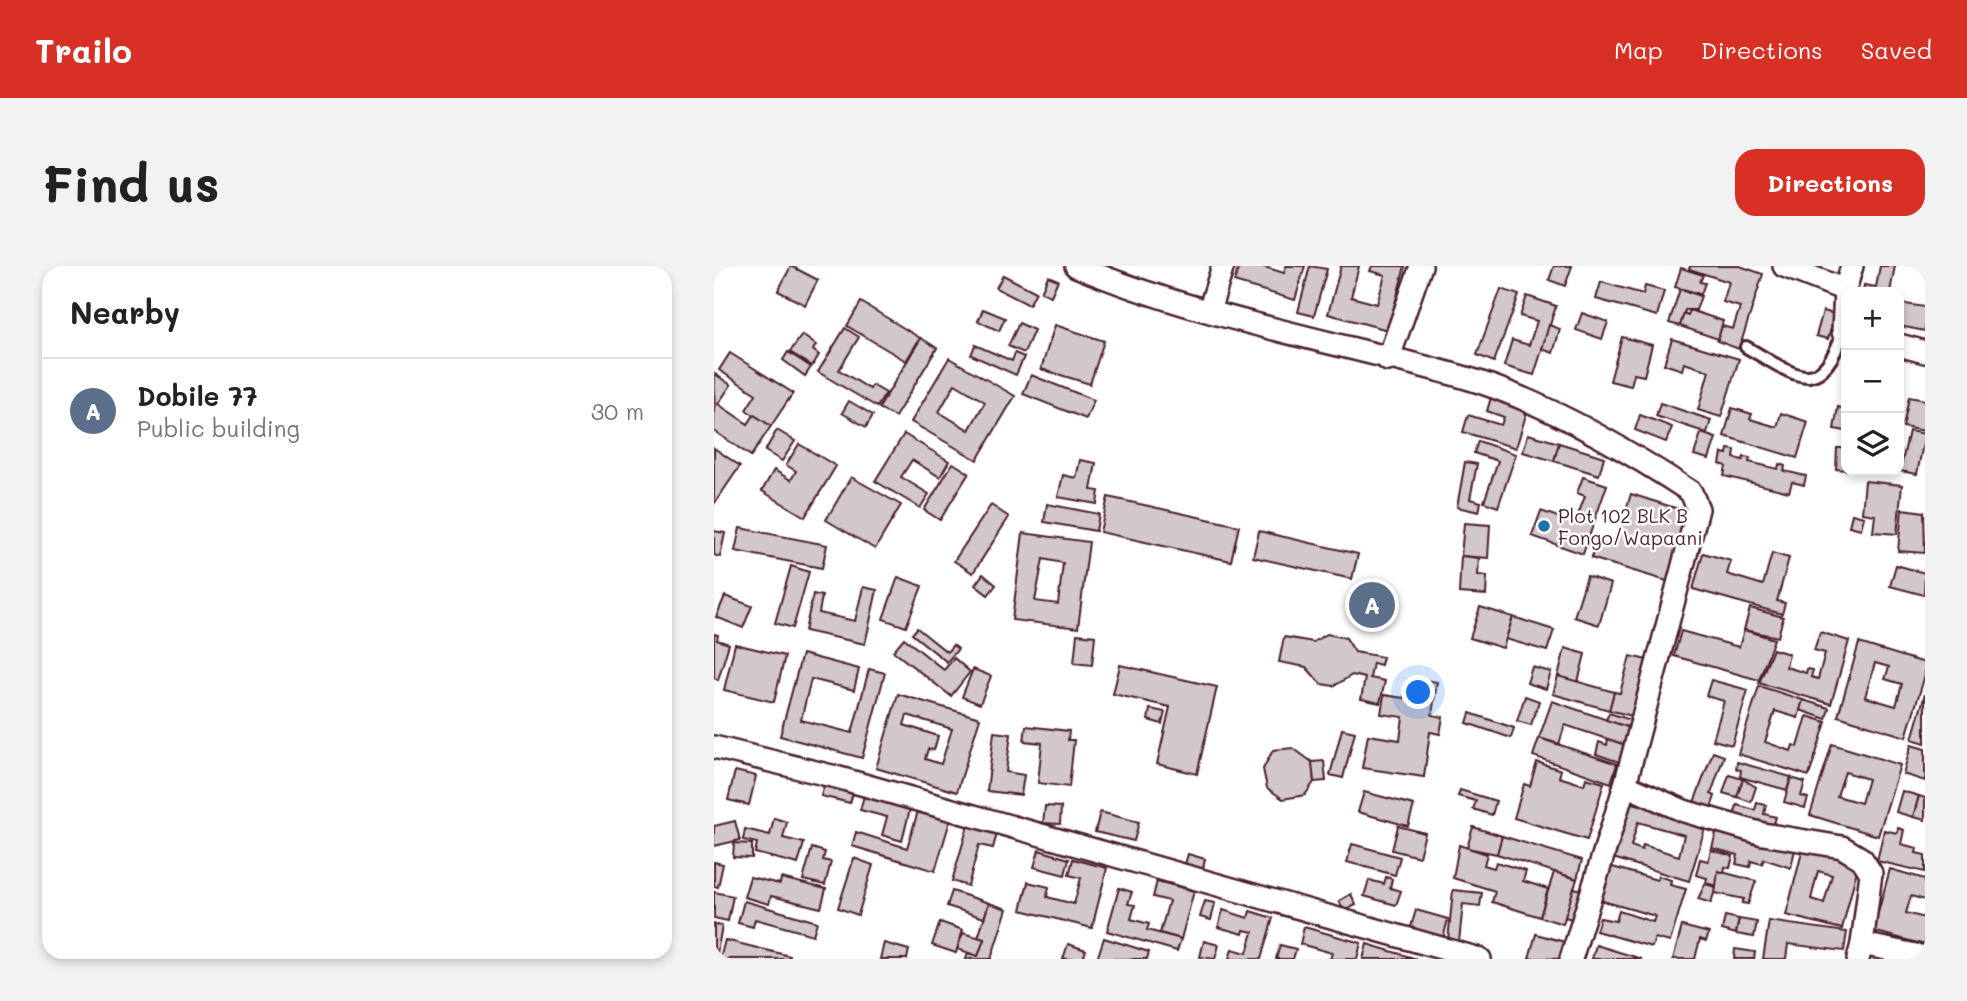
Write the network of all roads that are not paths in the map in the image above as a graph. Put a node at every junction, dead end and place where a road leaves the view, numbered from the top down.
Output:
1 (1076, 266) edge
2 (1223, 266) edge
3 (1421, 266) edge
4 (1784, 266) edge
5 (1852, 266) edge
6 (1846, 287) edge
7 (1841, 288) edge
8 (1209, 311) junction
9 (1841, 339) edge
10 (1904, 346) edge
11 (1746, 348) dead end
12 (1925, 352) edge
13 (1388, 360) junction
14 (714, 747) edge
15 (1625, 785) junction
16 (1860, 951) edge
17 (1925, 957) edge
18 (1480, 959) edge
19 (1572, 959) edge

1 - 8 street
2 - 8 street
3 - 13 street
4 - 7 street
5 - 6 street
8 - 13 street
9 - 11 lane
10 - 12 street
13 - 15 street
14 - 18 street
15 - 16 street
15 - 19 street
16 - 17 street

